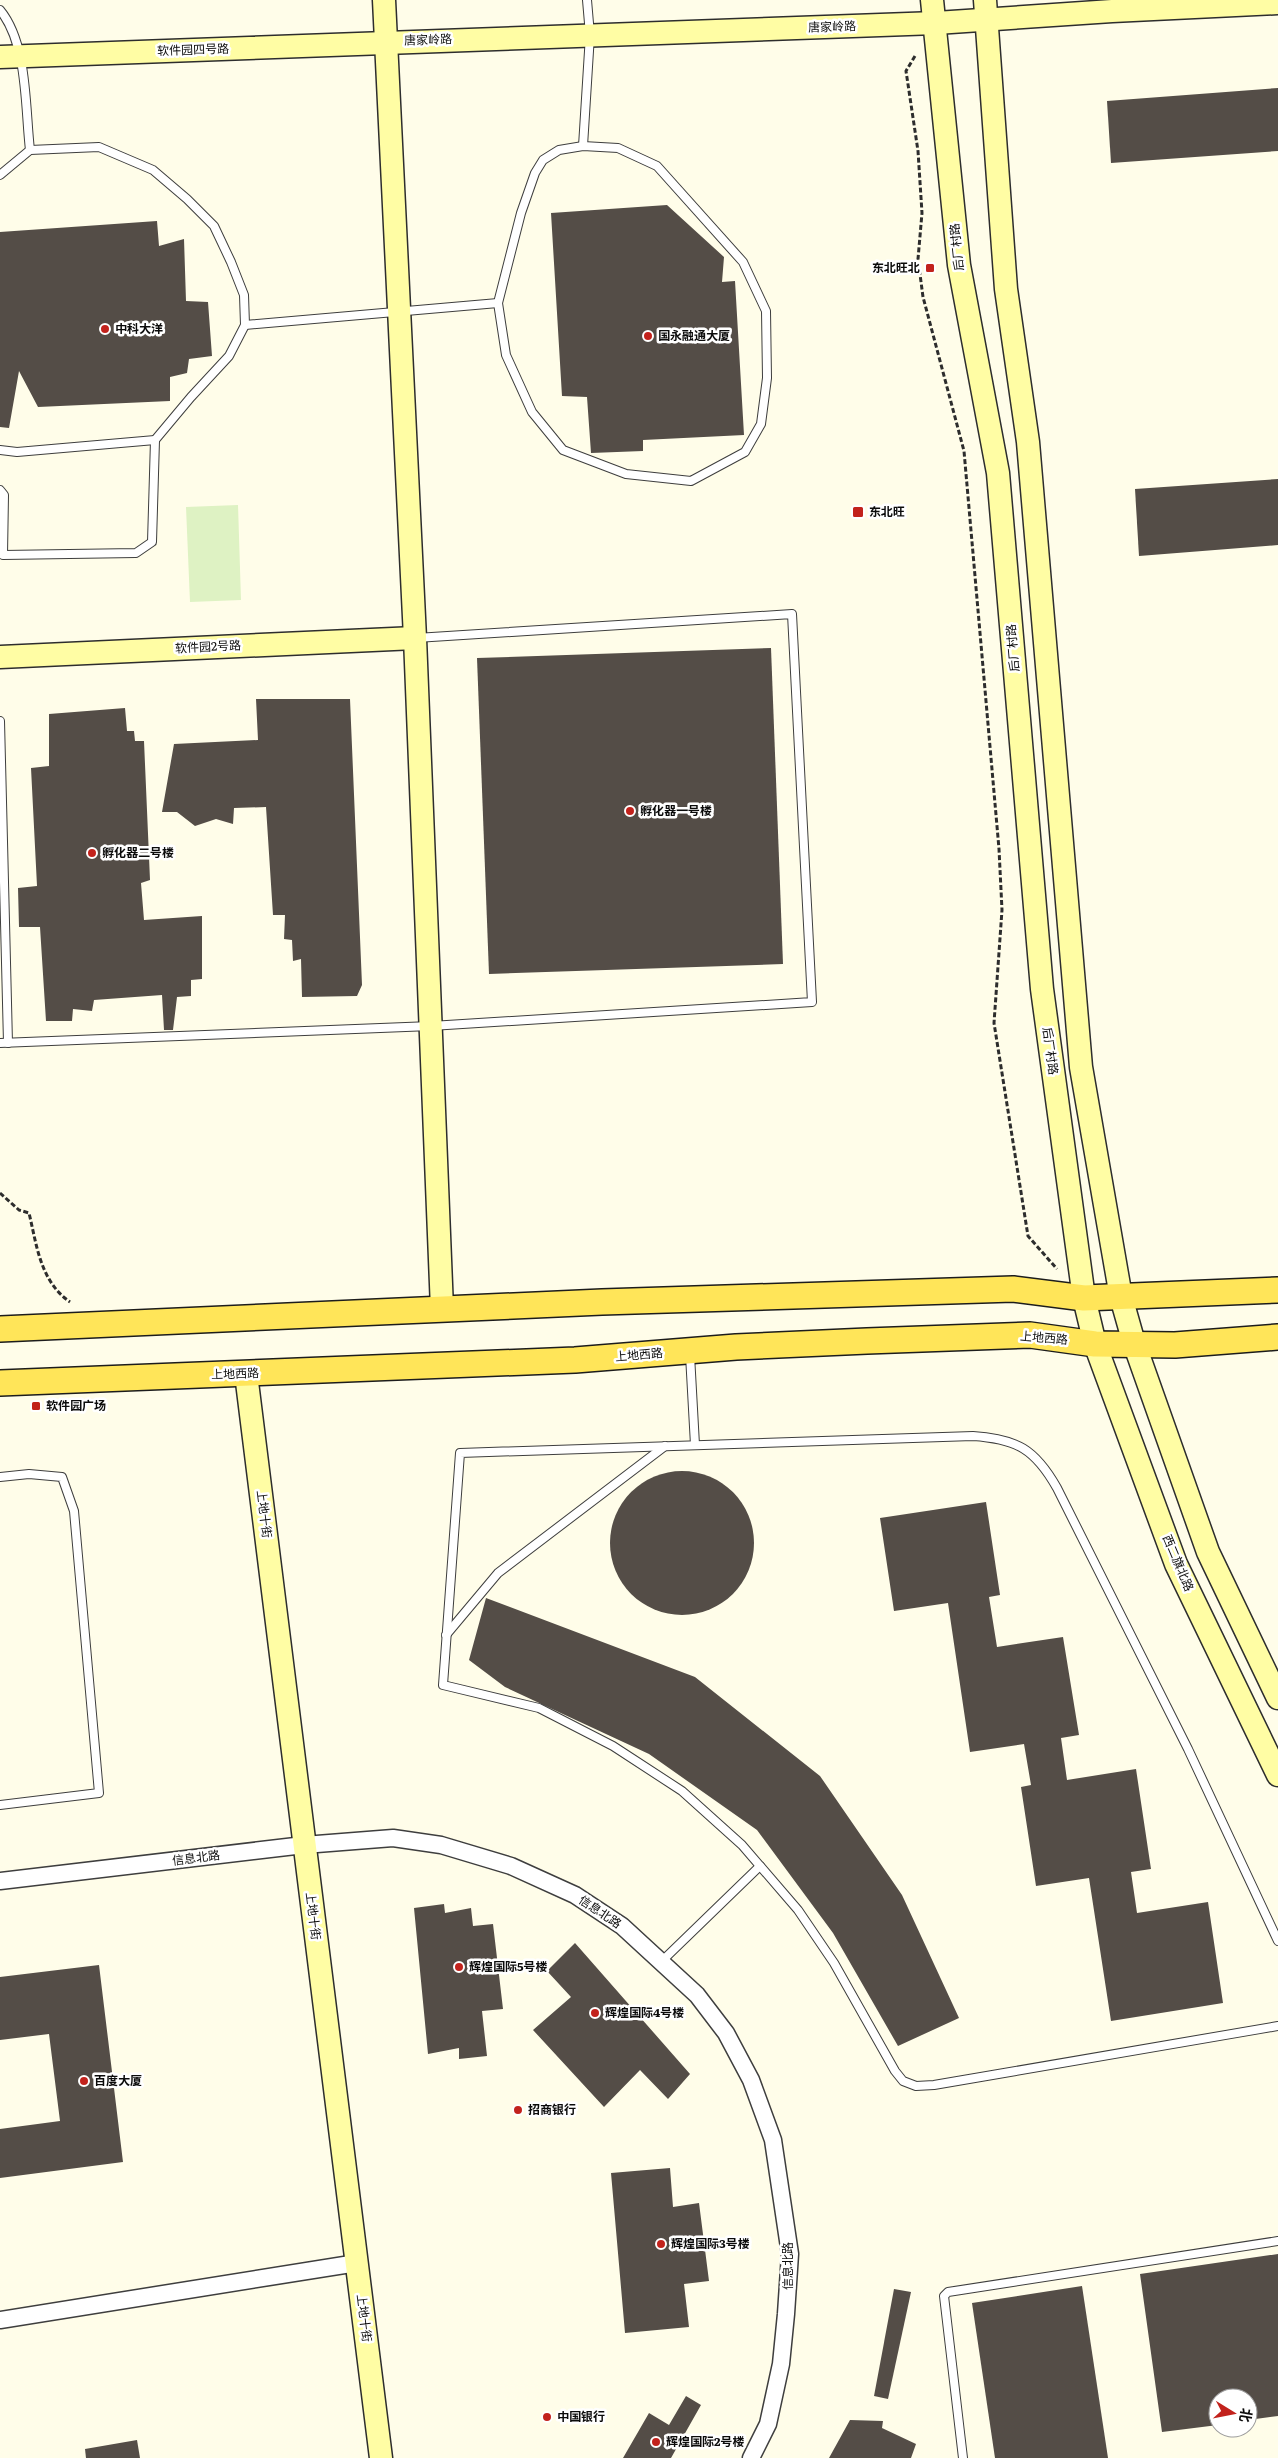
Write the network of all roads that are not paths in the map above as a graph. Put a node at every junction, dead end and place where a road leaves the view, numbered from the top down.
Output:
1 (384, 0) edge
2 (587, 0) edge
3 (932, 0) edge
4 (1278, 3) edge
5 (0, 10) edge
6 (986, 10) edge
7 (936, 23) junction
8 (590, 35) junction
9 (386, 42) junction
10 (10, 57) edge
11 (583, 146) junction
12 (30, 150) junction
13 (0, 175) edge
14 (498, 303) junction
15 (400, 310) junction
16 (245, 325) junction
17 (155, 440) junction
18 (0, 450) edge
19 (0, 490) edge
20 (415, 638) junction
21 (0, 657) edge
22 (0, 721) edge
23 (431, 1026) junction
24 (4, 1043) edge
25 (1278, 1290) edge
26 (1121, 1296) junction
27 (1084, 1298) junction
28 (442, 1309) junction
29 (0, 1329) edge
30 (1278, 1338) edge
31 (1134, 1343) junction
32 (1095, 1344) junction
33 (690, 1351) junction
34 (246, 1374) junction
35 (0, 1383) edge
36 (696, 1445) junction
37 (664, 1446) junction
38 (0, 1477) edge
39 (446, 1635) junction
40 (1278, 1698) edge
41 (1278, 1776) edge
42 (0, 1806) edge
43 (304, 1845) junction
44 (760, 1866) junction
45 (0, 1881) edge
46 (1278, 1941) edge
47 (662, 1961) junction
48 (1278, 2026) edge
49 (1278, 2241) edge
50 (357, 2263) junction
51 (0, 2320) edge
52 (381, 2458) edge
53 (751, 2458) edge
54 (963, 2458) edge

1 - 9 street
2 - 8 lane
3 - 7 street, 后厂村路
4 - 6 street, 唐家岭路
5 - 10 lane
6 - 7 street, 唐家岭路
6 - 26 street
7 - 8 street, 唐家岭路
7 - 27 street, 后厂村路
8 - 9 street, 唐家岭路
8 - 11 lane
9 - 10 street, 软件园四号路
9 - 15 street
10 - 12 lane
11 - 14 lane
11 - 14 lane
12 - 13 lane
12 - 16 lane
14 - 15 lane
15 - 16 lane
15 - 20 street
16 - 17 lane
17 - 18 lane
17 - 19 lane
20 - 21 street, 软件园2号路
20 - 23 street
20 - 23 lane
22 - 24 lane
23 - 24 lane
23 - 28 street
25 - 26 main road
26 - 27 main road
26 - 31 street
27 - 28 main road
27 - 32 street, 后厂村路
28 - 29 main road
30 - 31 main road, 上地西路
31 - 32 main road, 上地西路
31 - 40 street
32 - 33 main road, 上地西路
32 - 41 street, 西二旗北路
33 - 34 main road, 上地西路
33 - 36 lane
34 - 35 main road, 上地西路
34 - 43 street, 上地十街
36 - 37 lane
36 - 46 lane
37 - 39 lane
37 - 39 lane
38 - 42 lane
39 - 44 lane
43 - 45 street, 信息北路
43 - 47 street, 信息北路
43 - 50 street, 上地十街
44 - 47 lane
44 - 48 lane
47 - 53 street, 信息北路
49 - 54 lane
50 - 51 street
50 - 52 street, 上地十街

